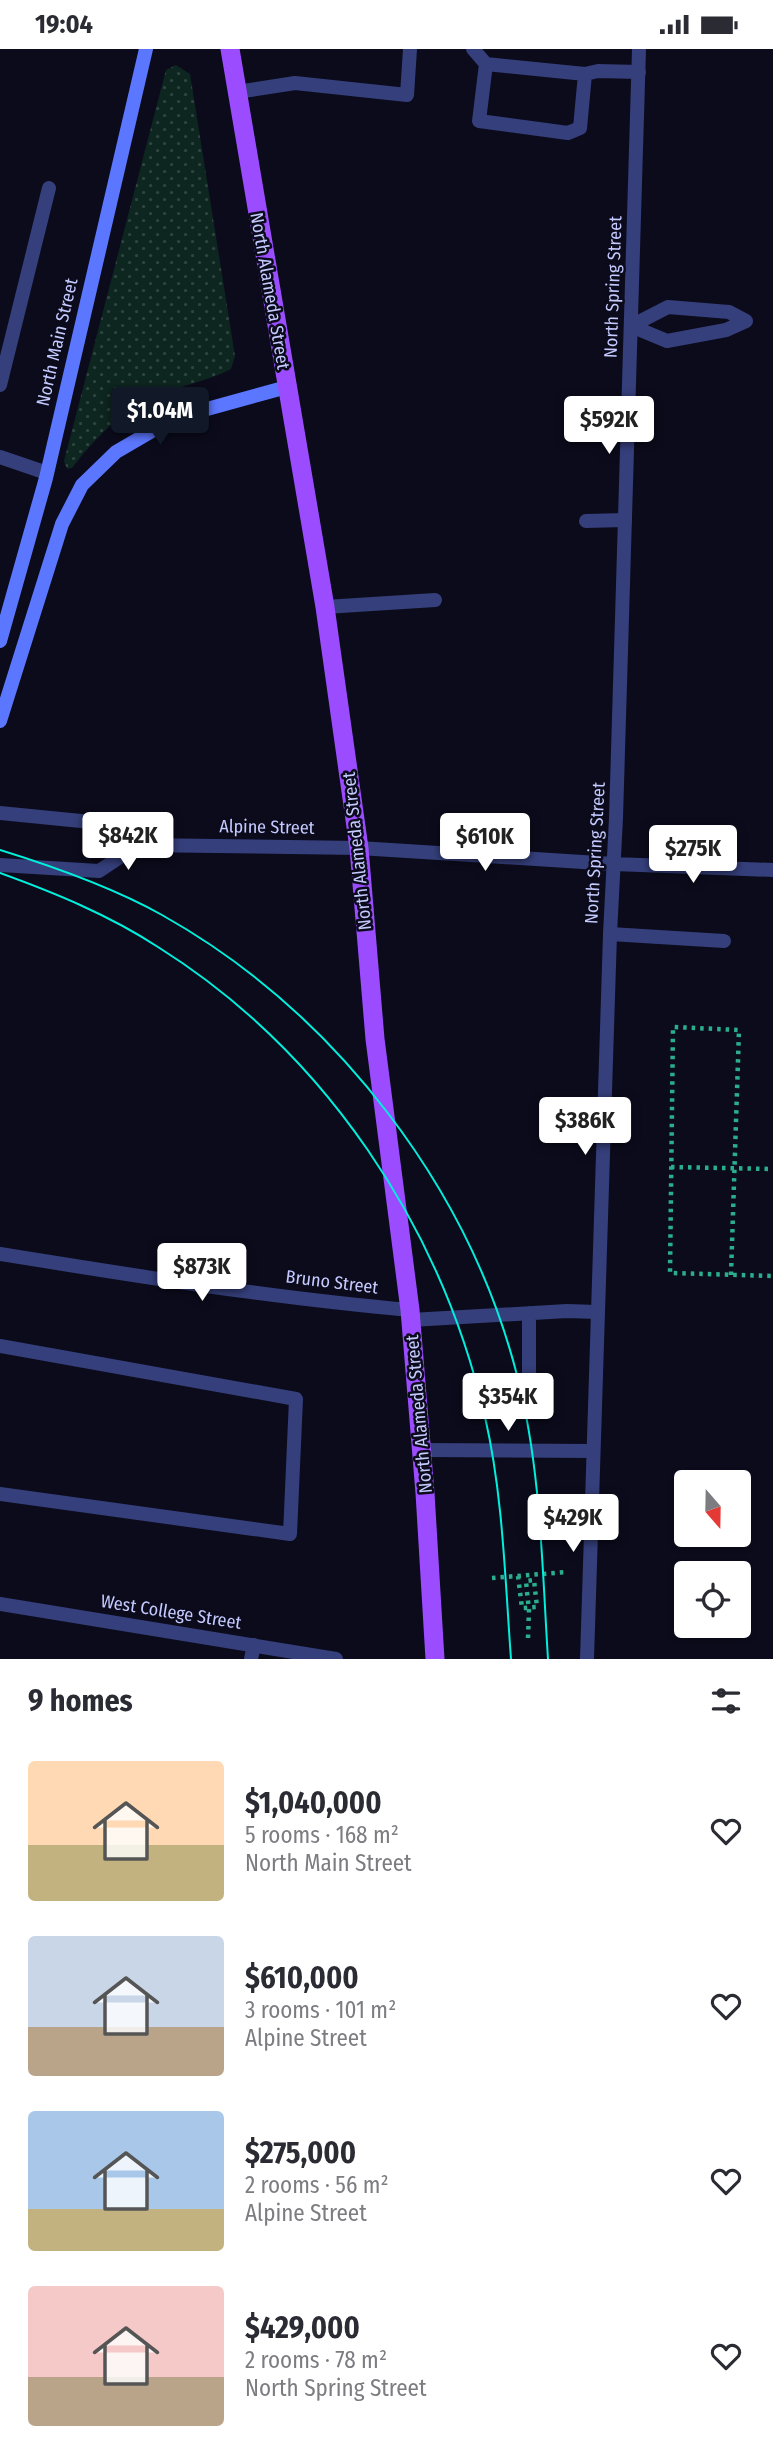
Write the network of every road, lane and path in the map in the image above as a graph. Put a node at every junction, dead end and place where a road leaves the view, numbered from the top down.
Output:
1 (146, 49) edge
2 (230, 49) edge
3 (411, 49) edge
4 (472, 49) edge
5 (639, 49) edge
6 (486, 64) junction
7 (639, 72) junction
8 (585, 74) junction
9 (237, 92) junction
10 (49, 188) dead end
11 (631, 326) junction
12 (0, 385) edge
13 (287, 387) junction
14 (0, 457) edge
15 (47, 473) junction
16 (625, 520) junction
17 (586, 521) dead end
18 (435, 600) dead end
19 (325, 607) junction
20 (0, 641) edge
21 (0, 721) edge
22 (0, 813) edge
23 (138, 845) junction
24 (359, 848) junction
25 (614, 864) junction
26 (0, 865) edge
27 (773, 870) edge
28 (610, 935) junction
29 (724, 941) dead end
30 (671, 1167) junction
31 (734, 1169) junction
32 (773, 1169) edge
33 (0, 1254) edge
34 (731, 1275) junction
35 (773, 1276) edge
36 (597, 1312) junction
37 (529, 1313) junction
38 (410, 1315) junction
39 (0, 1346) edge
40 (529, 1389) dead end
41 (422, 1450) junction
42 (593, 1451) junction
43 (0, 1494) edge
44 (567, 1573) dead end
45 (518, 1576) junction
46 (492, 1579) dead end
47 (0, 1604) edge
48 (528, 1638) dead end
49 (252, 1652) edge
50 (336, 1659) edge
51 (435, 1659) edge
52 (587, 1659) edge

1 - 15 main road, North Main Street
2 - 9 main road, North Alameda Street
3 - 9 street
4 - 6 street
5 - 7 street, North Spring Street
6 - 8 street
6 - 8 street
7 - 8 street
7 - 11 street, North Spring Street
9 - 13 main road, North Alameda Street
10 - 12 street
11 - 11 street
11 - 16 street, North Spring Street
13 - 19 main road, North Alameda Street
13 - 21 main road
14 - 15 street
15 - 20 main road, North Main Street
16 - 17 street
16 - 25 street, North Spring Street
18 - 19 street
19 - 24 main road, North Alameda Street
22 - 23 street, Alpine Street
23 - 24 street, Alpine Street
23 - 26 street
24 - 25 street, Alpine Street
24 - 38 main road, North Alameda Street
25 - 27 street, Alpine Street
25 - 28 street, North Spring Street
28 - 29 street
28 - 36 street, North Spring Street
30 - 31 path
30 - 31 path
30 - 34 path
31 - 32 path
31 - 34 path
33 - 38 street, Bruno Street
34 - 35 path
36 - 37 street, Bruno Street
36 - 42 street, North Spring Street
37 - 38 street, Bruno Street
37 - 40 street
38 - 41 main road, North Alameda Street
39 - 43 street
41 - 42 street
41 - 51 main road, North Alameda Street
42 - 52 street, North Spring Street
44 - 45 path
45 - 46 path
45 - 48 path, bridge
47 - 49 street, West College Street
49 - 50 street, West College Street

